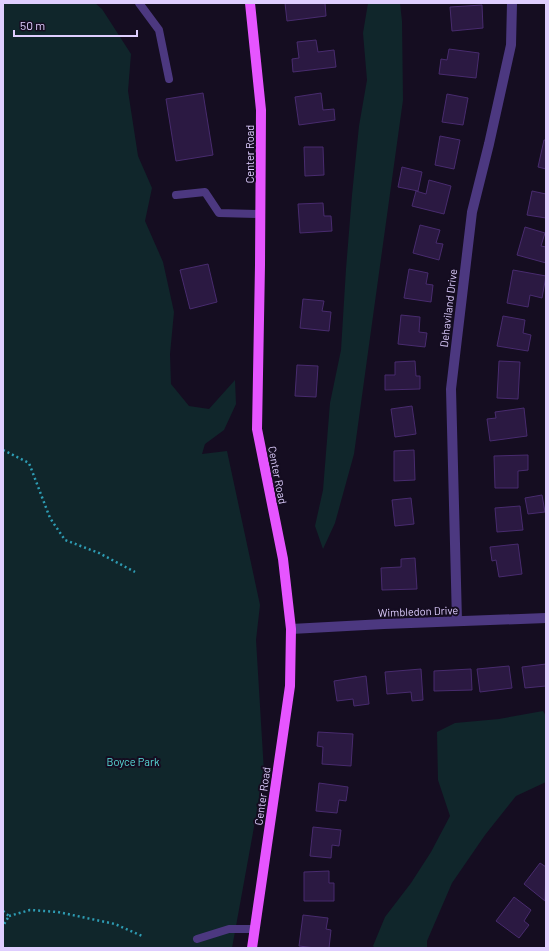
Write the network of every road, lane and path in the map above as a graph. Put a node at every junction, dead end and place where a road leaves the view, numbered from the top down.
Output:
1 (139, 3) edge
2 (250, 3) edge
3 (512, 3) edge
4 (169, 79) dead end
5 (176, 195) dead end
6 (260, 214) junction
7 (3, 450) edge
8 (135, 572) dead end
9 (546, 618) edge
10 (457, 621) junction
11 (291, 630) junction
12 (3, 911) edge
13 (9, 916) junction
14 (3, 926) edge
15 (255, 929) junction
16 (142, 936) dead end
17 (197, 939) dead end
18 (252, 948) edge

1 - 4 lane
2 - 6 main road, Center Road
3 - 10 street, Dehaviland Drive
5 - 6 lane
6 - 11 main road, Center Road
7 - 8 path
9 - 10 street, Wimbledon Drive
10 - 11 street, Wimbledon Drive
11 - 15 main road, Center Road
12 - 13 path
13 - 14 path
13 - 16 path
15 - 17 lane
15 - 18 main road, Center Road

